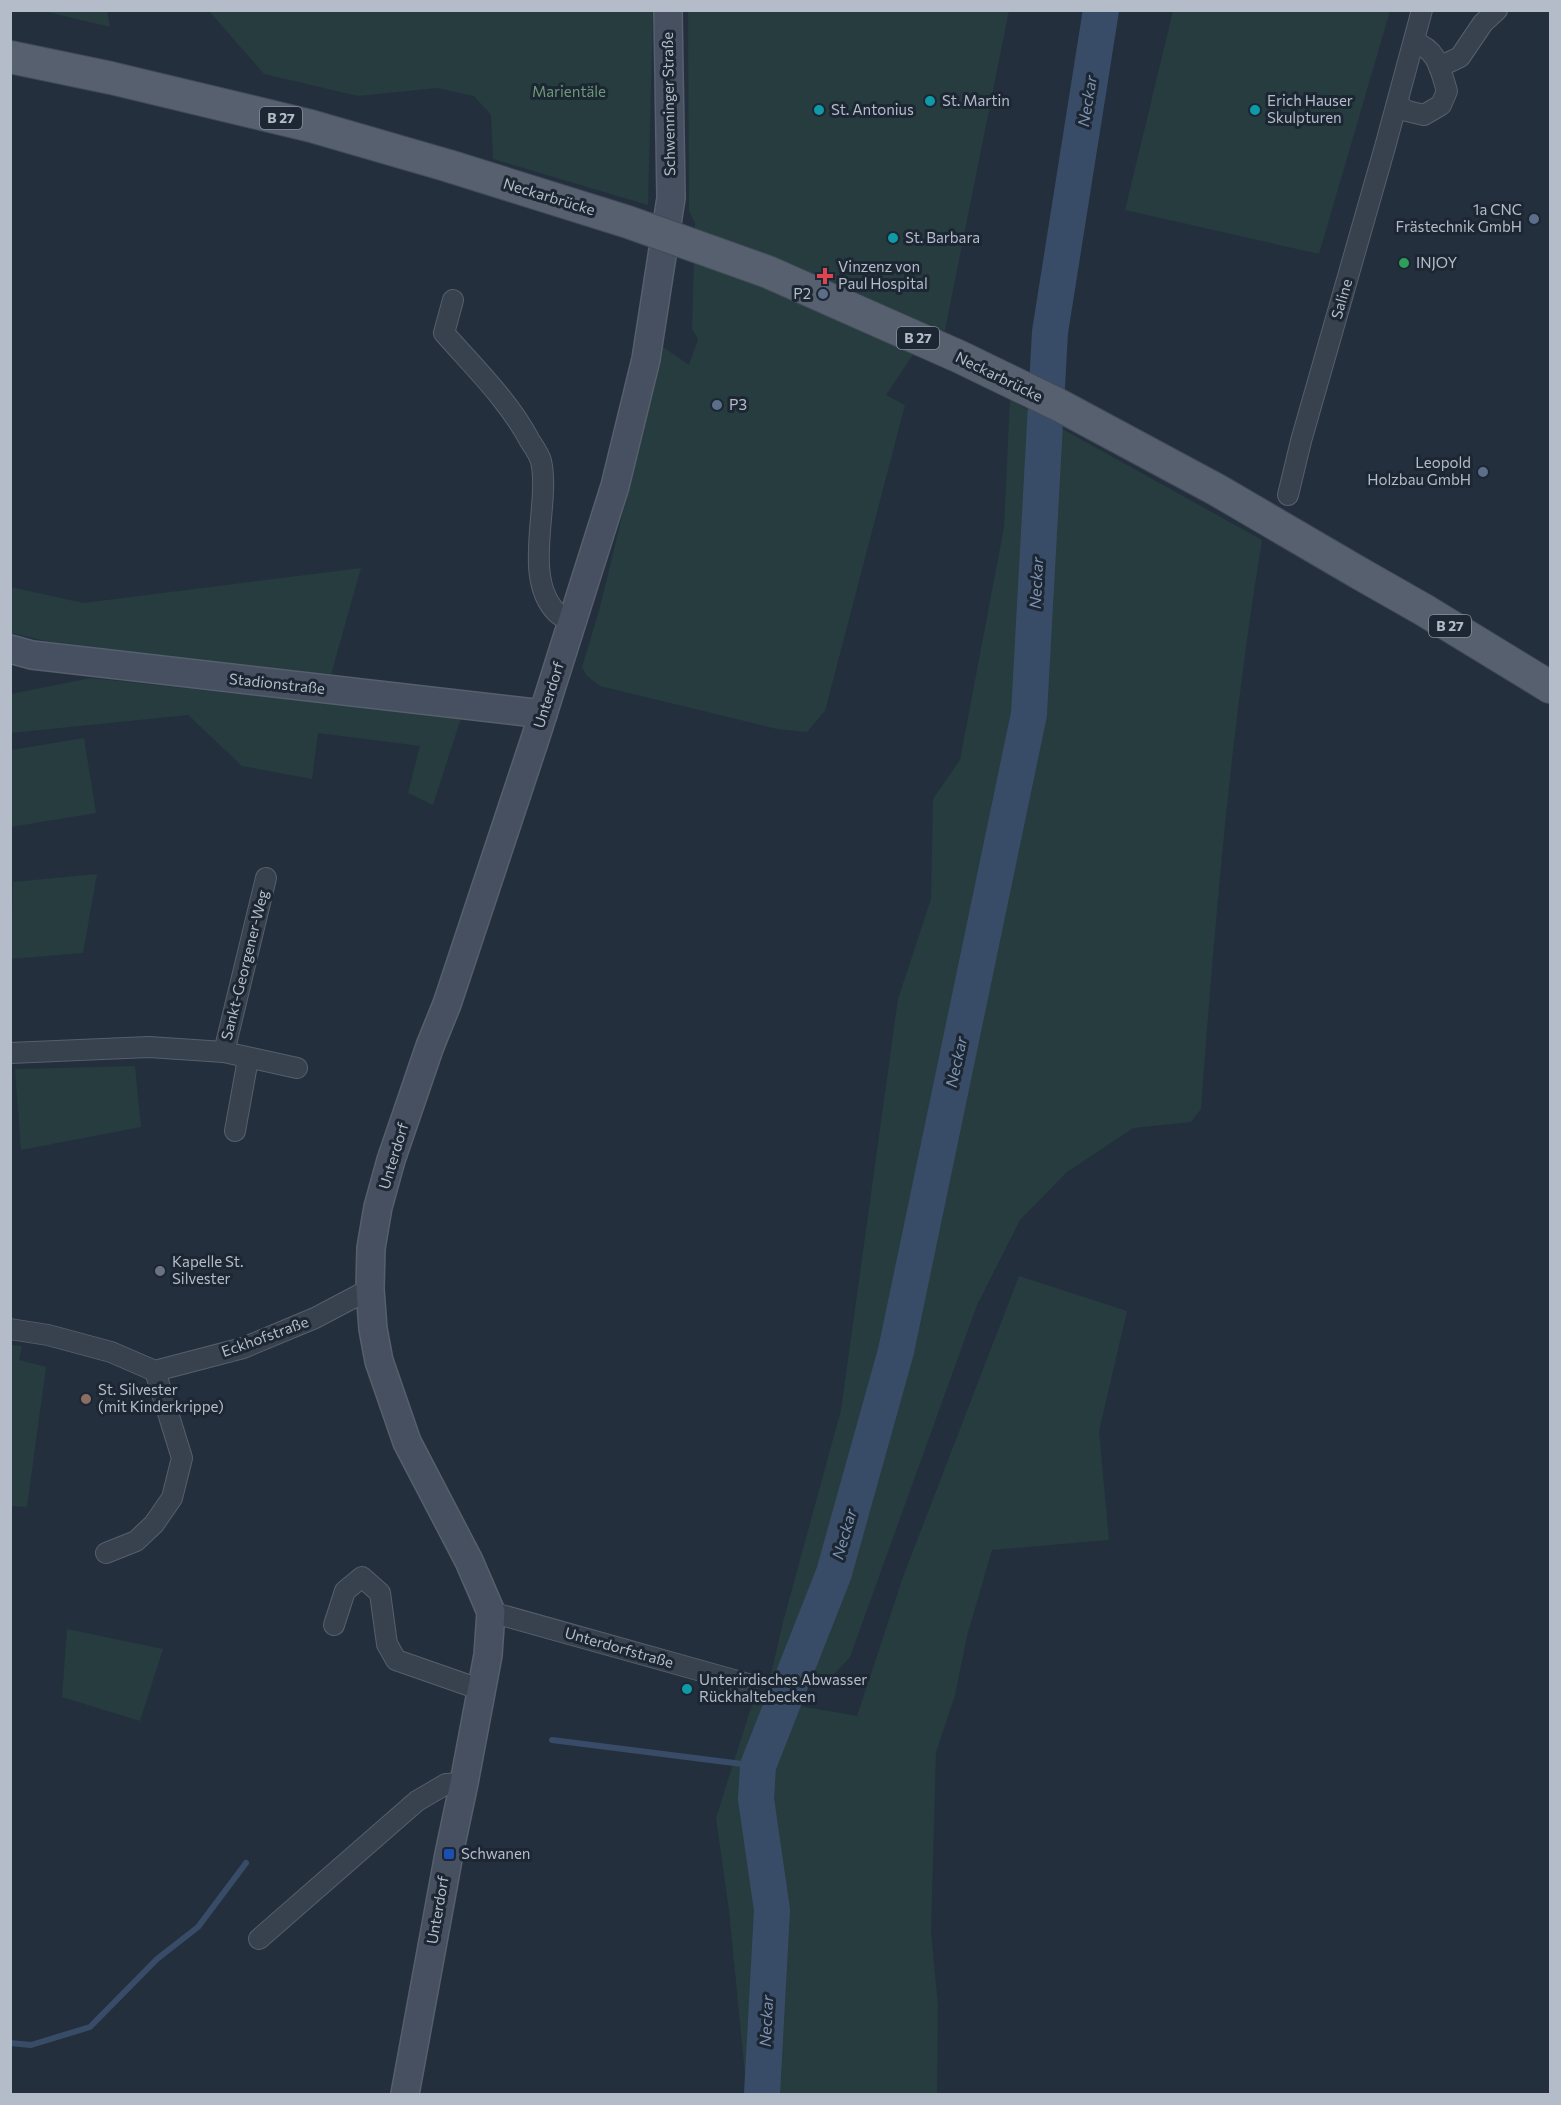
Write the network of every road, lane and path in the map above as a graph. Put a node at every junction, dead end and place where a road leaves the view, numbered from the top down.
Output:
1 (668, 10) edge
2 (1422, 10) edge
3 (1497, 10) edge
4 (1414, 42) junction
5 (10, 57) edge
6 (1439, 67) junction
7 (1397, 104) junction
8 (671, 198) joint
9 (453, 300) dead end
10 (1288, 495) dead end
11 (573, 622) junction
12 (10, 649) edge
13 (1551, 687) edge
14 (543, 714) junction
15 (266, 878) dead end
16 (224, 1052) junction
17 (10, 1053) edge
18 (248, 1059) junction
19 (297, 1068) dead end
20 (235, 1131) dead end
21 (370, 1289) junction
22 (10, 1329) edge
23 (155, 1371) junction
24 (106, 1553) dead end
25 (491, 1612) junction
26 (334, 1624) dead end
27 (748, 1684) dead end
28 (482, 1690) junction
29 (464, 1783) junction
30 (259, 1939) dead end
31 (405, 2094) edge

1 - 8 street, Schwenninger Straße
2 - 4 street, Saline
3 - 6 street
4 - 6 street
4 - 7 street, Saline
5 - 13 main road, Neckarbrücke / B 27, bridge
6 - 7 street
7 - 10 street, Saline
8 - 11 street, Unterdorf
9 - 11 street
11 - 14 street, Unterdorf
12 - 14 street, Stadionstraße
14 - 21 street, Unterdorf
15 - 16 street, Sankt-Georgener-Weg
16 - 17 street, Sankt-Georgener-Weg
16 - 18 street, Sankt-Georgener-Weg
18 - 19 street, Sankt-Georgener-Weg
18 - 20 street, Sankt-Georgener-Weg
21 - 23 street, Eckhofstraße
21 - 25 street, Unterdorf
22 - 23 street
23 - 24 street
25 - 27 street, Unterdorfstraße
25 - 28 street, Unterdorf
26 - 28 street
28 - 29 street, Unterdorf
29 - 30 street
29 - 31 street, Unterdorf

